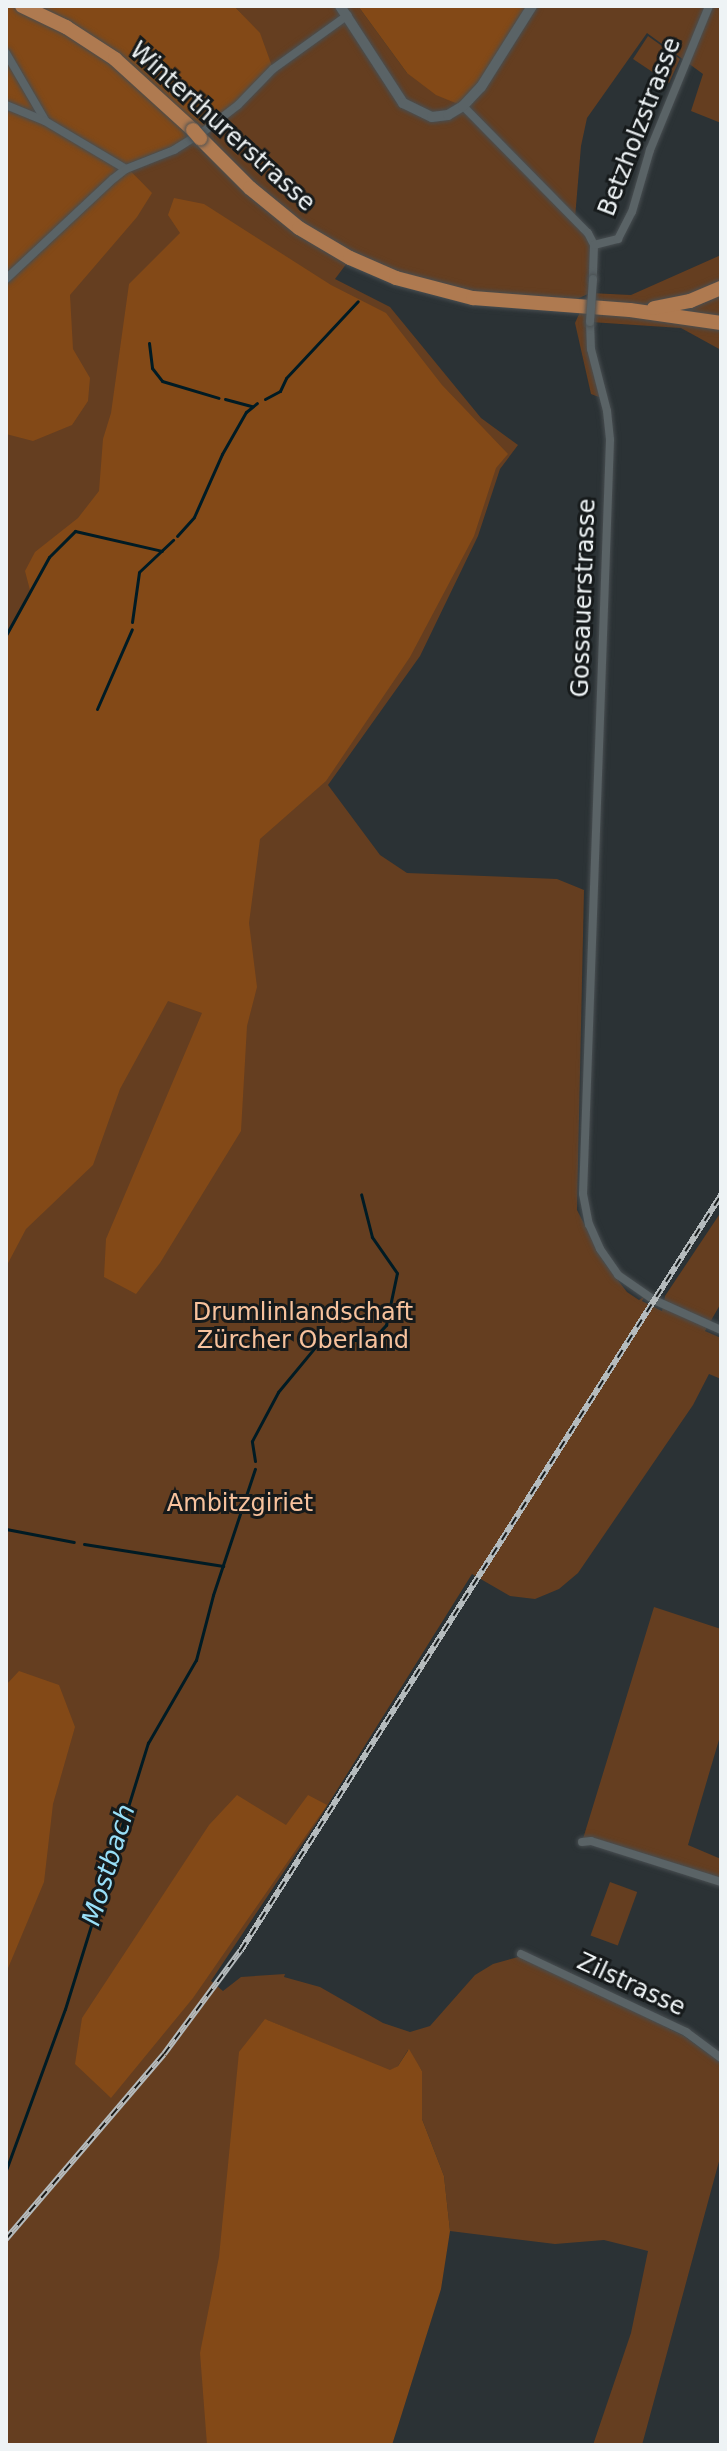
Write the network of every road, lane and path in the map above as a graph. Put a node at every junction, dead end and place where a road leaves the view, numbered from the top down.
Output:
1 (22, 6) edge
2 (340, 6) edge
3 (532, 6) edge
4 (709, 6) edge
5 (348, 15) junction
6 (6, 53) edge
7 (6, 105) edge
8 (463, 106) junction
9 (45, 121) junction
10 (126, 169) junction
11 (594, 245) junction
12 (6, 279) edge
13 (721, 288) edge
14 (630, 310) junction
15 (721, 323) edge
16 (721, 1330) edge
17 (582, 1842) dead end
18 (721, 1882) edge
19 (521, 1954) dead end
20 (721, 2058) edge

1 - 14 highway, Winterthurerstrasse
2 - 5 street
3 - 8 street
4 - 11 street, Betzholzstrasse
5 - 8 street
5 - 10 street
6 - 9 street
7 - 9 street
8 - 11 street
9 - 10 street
10 - 12 street
11 - 16 street, Gossauerstrasse, bridge
13 - 14 highway
14 - 15 highway
17 - 18 street
19 - 20 street, Zilstrasse

